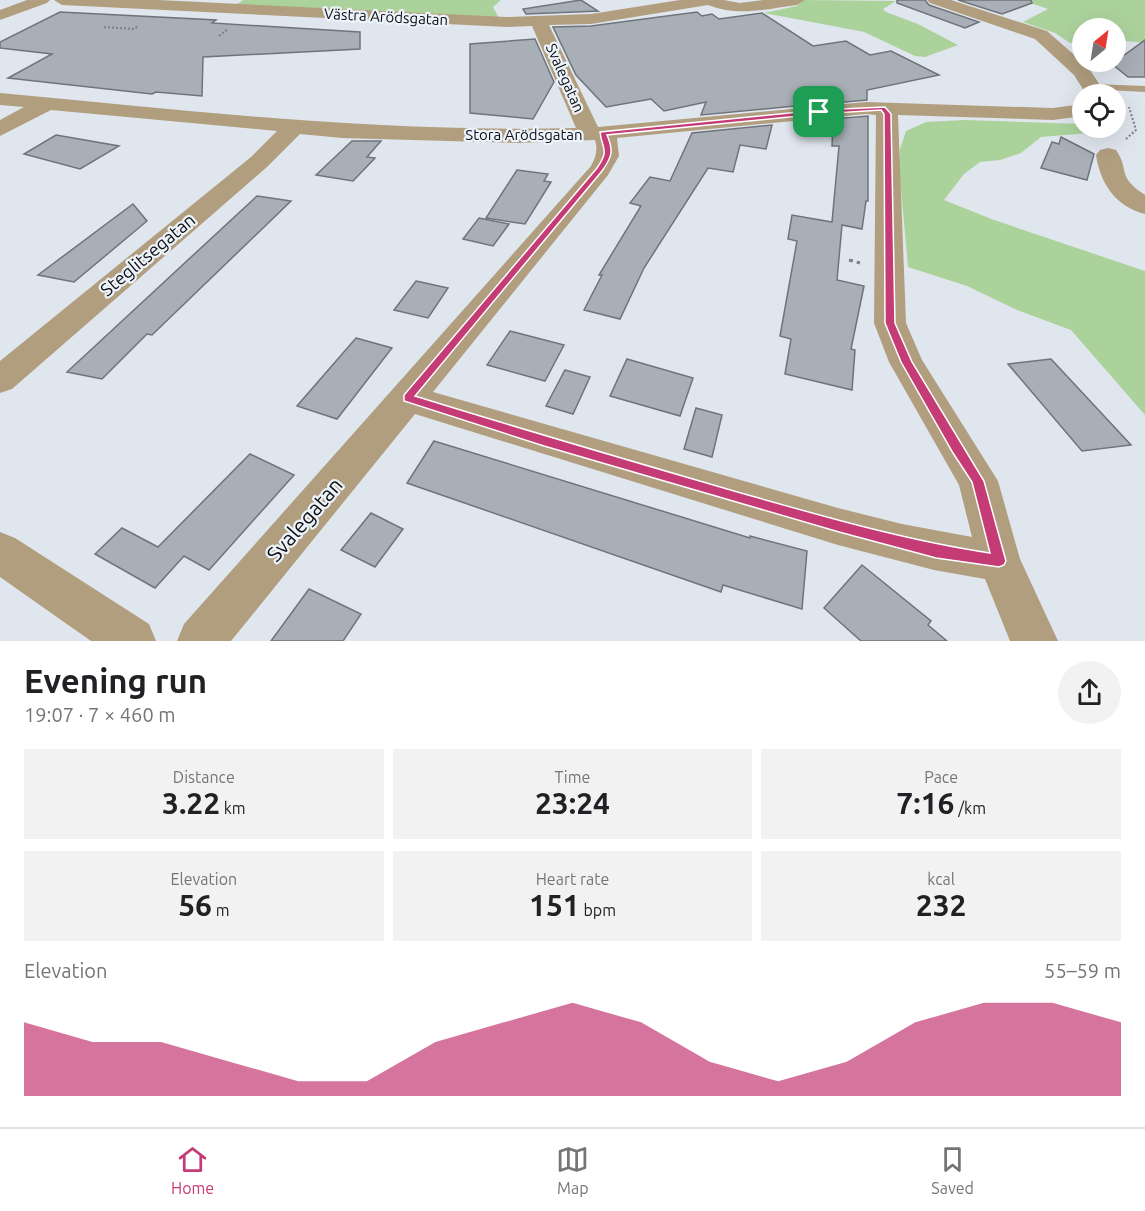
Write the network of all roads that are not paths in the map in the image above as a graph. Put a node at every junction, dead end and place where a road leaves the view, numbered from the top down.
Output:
1 (42, 0) edge
2 (62, 0) edge
3 (710, 0) edge
4 (797, 0) edge
5 (935, 0) edge
6 (150, 2) edge
7 (0, 15) edge
8 (539, 22) junction
9 (1089, 84) edge
10 (1140, 89) edge
11 (1145, 97) edge
12 (0, 99) edge
13 (46, 104) junction
14 (883, 108) junction
15 (1072, 113) edge
16 (294, 127) junction
17 (0, 129) edge
18 (596, 134) junction
19 (1116, 147) road end
20 (1145, 206) edge
21 (0, 380) edge
22 (408, 398) junction
23 (0, 552) edge
24 (999, 561) junction
25 (132, 641) edge
26 (201, 641) edge
27 (1034, 641) edge

1 - 7 street
2 - 6 street, Västra Arödsgatan
3 - 4 street, Västra Arödsgatan
3 - 8 street, Västra Arödsgatan
5 - 9 street
6 - 8 street, Västra Arödsgatan
8 - 18 street, Svalegatan
10 - 11 lane
12 - 13 street, Stora Arödsgatan
13 - 16 street, Stora Arödsgatan
13 - 17 street
14 - 15 street, Stora Arödsgatan
14 - 18 street, Stora Arödsgatan
14 - 24 street
16 - 18 street, Stora Arödsgatan
16 - 21 street, Steglitsegatan
18 - 22 street, Svalegatan
19 - 20 street
22 - 24 street
22 - 26 street, Svalegatan
23 - 25 street
24 - 27 street

